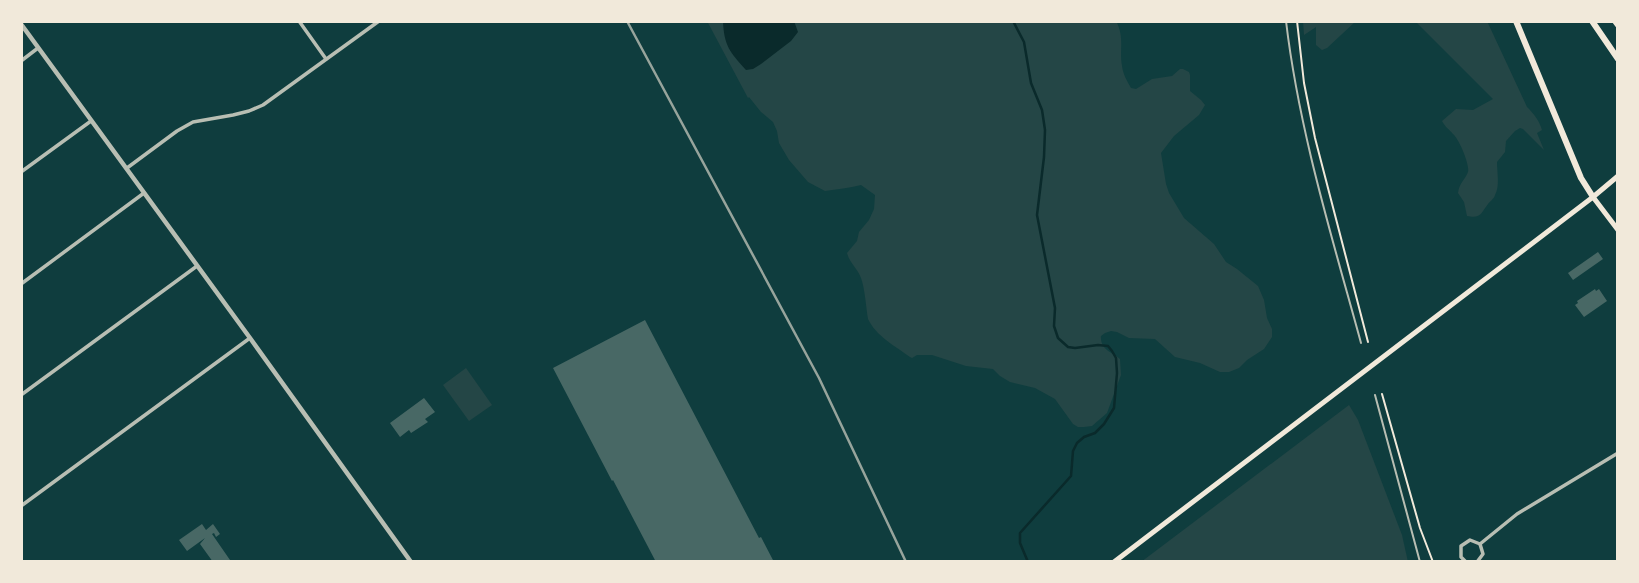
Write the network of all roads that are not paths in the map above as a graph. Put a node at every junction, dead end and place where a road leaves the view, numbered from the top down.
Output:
1 (299, 21) edge
2 (379, 21) edge
3 (1286, 21) edge
4 (1516, 21) edge
5 (1591, 21) edge
6 (21, 24) edge
7 (38, 48) junction
8 (1618, 58) edge
9 (326, 59) junction
10 (21, 61) edge
11 (91, 121) junction
12 (127, 168) junction
13 (21, 172) edge
14 (1618, 176) edge
15 (144, 192) junction
16 (1593, 198) junction
17 (1618, 230) edge
18 (197, 266) junction
19 (21, 284) edge
20 (250, 338) junction
21 (1361, 343) dead end
22 (21, 395) edge
23 (1375, 395) dead end
24 (1618, 453) edge
25 (21, 506) edge
26 (1480, 544) junction
27 (411, 562) edge
28 (1114, 562) edge
29 (1420, 562) edge
30 (1466, 562) edge
31 (1477, 562) edge

1 - 9 street
2 - 9 street
3 - 21 lane
4 - 16 highway
5 - 8 highway
6 - 7 street
7 - 10 street
7 - 11 street
9 - 12 street
11 - 12 street
11 - 13 street
12 - 15 street
14 - 16 main road
15 - 18 street
15 - 19 street
16 - 17 main road
16 - 28 main road
18 - 20 street
18 - 22 street
20 - 25 street
20 - 27 street
23 - 29 lane
24 - 26 street
26 - 30 street
26 - 31 street

